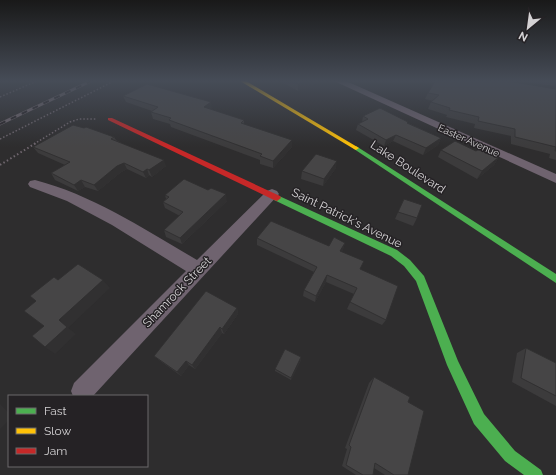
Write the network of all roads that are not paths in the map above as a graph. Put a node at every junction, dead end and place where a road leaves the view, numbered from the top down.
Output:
1 (280, 103) edge
2 (388, 103) edge
3 (110, 119) road end
4 (556, 179) edge
5 (35, 184) dead end
6 (272, 194) junction
7 (199, 270) junction
8 (556, 279) edge
9 (82, 391) dead end
10 (536, 475) edge

1 - 8 street, Lake Boulevard
2 - 4 street, Easter Avenue
3 - 6 street, Saint Patrick's Avenue
5 - 7 street
6 - 7 street, Shamrock Street
6 - 10 street, Saint Patrick's Avenue
7 - 9 street, Shamrock Street

